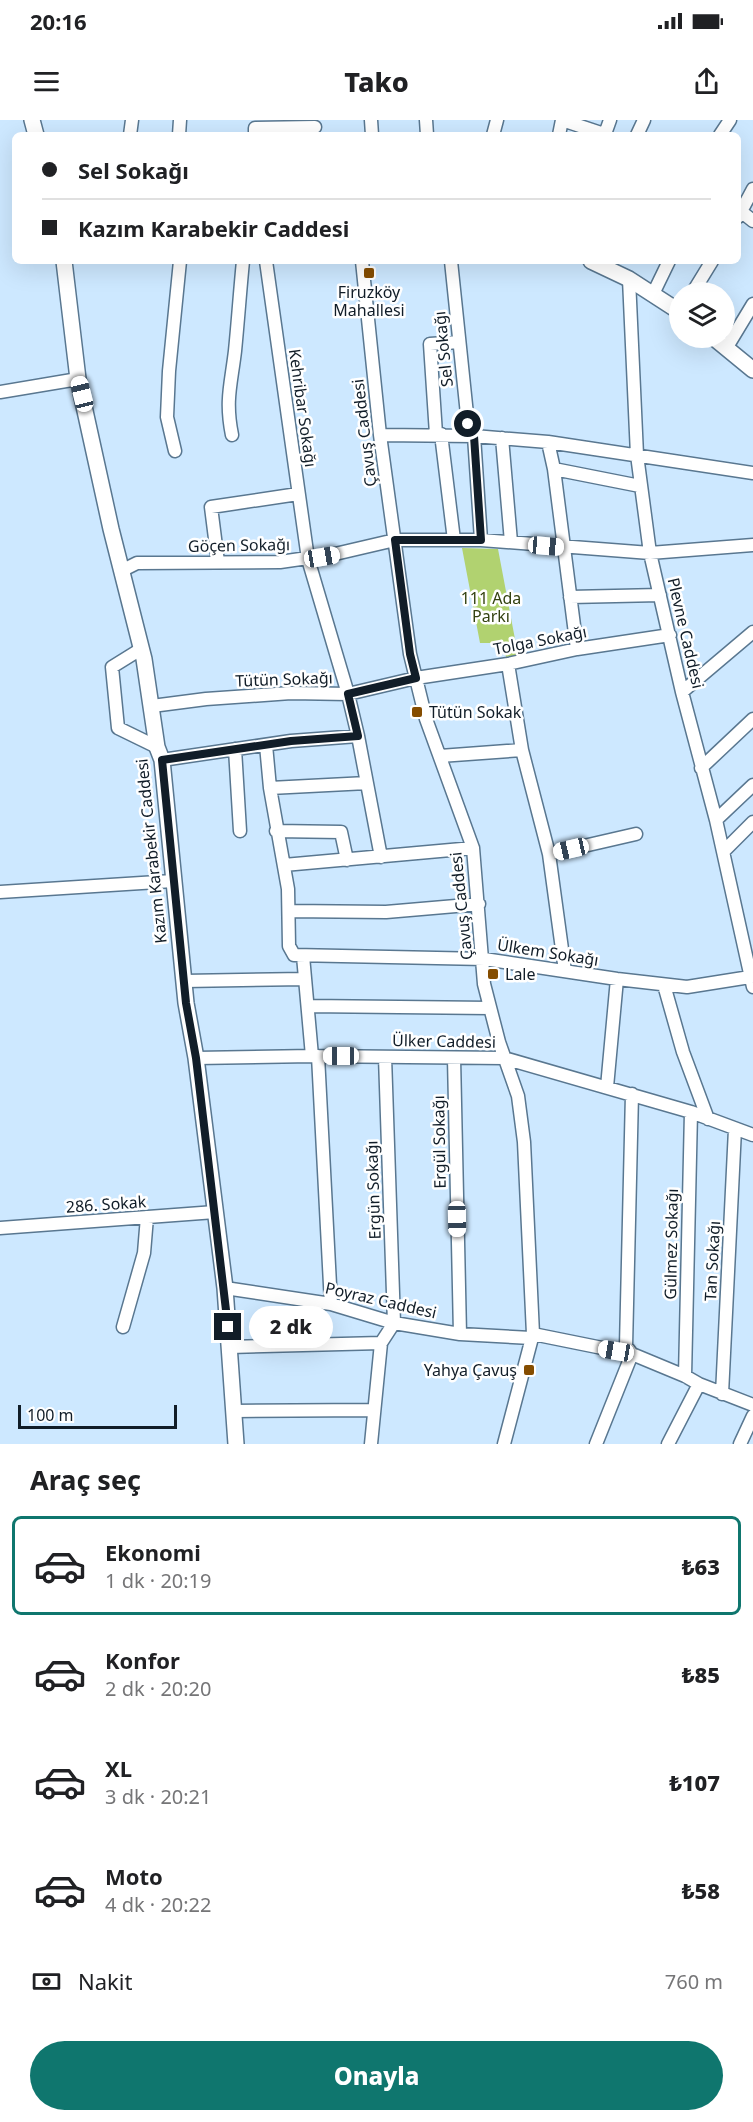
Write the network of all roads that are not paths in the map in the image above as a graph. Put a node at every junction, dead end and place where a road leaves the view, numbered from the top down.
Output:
1 (562, 120) edge
2 (315, 127) edge
3 (255, 132) edge
4 (597, 132) edge
5 (753, 189) edge
6 (741, 209) edge
7 (64, 264) edge
8 (180, 264) edge
9 (243, 264) edge
10 (267, 264) edge
11 (362, 264) edge
12 (451, 264) edge
13 (602, 264) edge
14 (668, 264) edge
15 (710, 264) edge
16 (629, 279) junction
17 (699, 282) edge
18 (653, 294) junction
19 (753, 303) edge
20 (669, 305) edge
21 (735, 333) edge
22 (459, 342) junction
23 (728, 348) edge
24 (753, 370) edge
25 (78, 379) junction
26 (0, 392) edge
27 (438, 434) junction
28 (232, 435) dead end
29 (380, 435) junction
30 (474, 436) junction
31 (502, 438) junction
32 (548, 442) junction
33 (175, 451) dead end
34 (637, 455) junction
35 (554, 469) junction
36 (753, 473) edge
37 (640, 486) junction
38 (298, 494) junction
39 (395, 540) junction
40 (454, 540) junction
41 (481, 540) junction
42 (511, 542) junction
43 (753, 545) edge
44 (563, 547) junction
45 (650, 553) junction
46 (308, 559) junction
47 (218, 562) junction
48 (121, 571) junction
49 (660, 595) junction
50 (570, 597) junction
51 (753, 632) edge
52 (670, 635) junction
53 (141, 649) junction
54 (577, 649) junction
55 (508, 664) junction
56 (416, 678) junction
57 (682, 692) junction
58 (348, 694) junction
59 (152, 706) junction
60 (753, 719) edge
61 (358, 736) junction
62 (266, 745) junction
63 (235, 749) junction
64 (522, 750) junction
65 (160, 754) junction
66 (441, 756) junction
67 (701, 768) junction
68 (366, 783) junction
69 (753, 785) edge
70 (270, 788) junction
71 (716, 820) junction
72 (753, 822) edge
73 (240, 831) dead end
74 (276, 831) junction
75 (636, 834) dead end
76 (473, 848) junction
77 (723, 852) junction
78 (549, 854) junction
79 (381, 857) junction
80 (347, 860) junction
81 (284, 865) junction
82 (173, 881) junction
83 (0, 892) edge
84 (479, 904) junction
85 (289, 911) junction
86 (753, 934) edge
87 (743, 945) junction
88 (303, 956) junction
89 (484, 958) junction
90 (565, 971) junction
91 (305, 979) junction
92 (616, 979) junction
93 (184, 981) junction
94 (751, 982) edge
95 (664, 985) junction
96 (308, 1006) junction
97 (490, 1008) junction
98 (315, 1056) junction
99 (386, 1057) junction
100 (196, 1058) junction
101 (454, 1058) junction
102 (504, 1058) junction
103 (607, 1087) junction
104 (632, 1094) junction
105 (691, 1112) junction
106 (708, 1119) junction
107 (735, 1129) junction
108 (753, 1135) edge
109 (215, 1212) junction
110 (147, 1217) junction
111 (0, 1228) edge
112 (225, 1288) junction
113 (331, 1304) junction
114 (394, 1323) junction
115 (123, 1327) dead end
116 (460, 1334) junction
117 (532, 1336) junction
118 (381, 1343) junction
119 (230, 1347) junction
120 (632, 1354) junction
121 (685, 1376) junction
122 (699, 1384) junction
123 (722, 1394) junction
124 (753, 1405) edge
125 (374, 1410) junction
126 (234, 1411) junction
127 (753, 1416) edge
128 (236, 1444) edge
129 (371, 1444) edge
130 (504, 1444) edge
131 (596, 1444) edge
132 (668, 1444) edge
133 (740, 1444) edge

1 - 4 street
2 - 3 street
5 - 6 street
7 - 25 main road, Kazım Karabekir Caddesi
8 - 33 street
9 - 28 street
10 - 38 street, Kehribar Sokağı
11 - 29 street, Çavuş Caddesi
12 - 22 street, Sel Sokağı
13 - 16 main road
14 - 18 street
15 - 17 street
16 - 18 main road
16 - 34 street, Plevne Caddesi
18 - 20 main road
19 - 21 street
22 - 27 street
22 - 30 street, Sel Sokağı
23 - 24 main road
25 - 26 street
25 - 48 main road, Kazım Karabekir Caddesi
27 - 29 street
27 - 30 street
27 - 40 street
29 - 39 street, Çavuş Caddesi
30 - 31 street
30 - 41 street, Sel Sokağı
31 - 32 street
31 - 42 street
32 - 34 street
32 - 35 street
34 - 36 street
34 - 37 street, Plevne Caddesi
35 - 37 street
35 - 44 street
37 - 45 street, Plevne Caddesi
38 - 46 street, Kehribar Sokağı
38 - 47 street
39 - 40 street, Göçen Sokağı
39 - 46 street, Göçen Sokağı
39 - 56 street, Çavuş Caddesi
40 - 41 street, Göçen Sokağı
41 - 42 street, Göçen Sokağı
42 - 44 street, Göçen Sokağı
43 - 45 street, Göçen Sokağı
44 - 45 street, Göçen Sokağı
44 - 50 street
45 - 49 street, Plevne Caddesi
46 - 47 street, Göçen Sokağı
46 - 58 street, Kehribar Sokağı
47 - 48 street, Göçen Sokağı
48 - 53 main road, Kazım Karabekir Caddesi
49 - 50 street
49 - 52 street, Plevne Caddesi
50 - 54 street
51 - 57 street
52 - 54 street, Tolga Sokağı
52 - 57 street, Plevne Caddesi
53 - 59 main road, Kazım Karabekir Caddesi
53 - 65 street
54 - 55 street, Tolga Sokağı
55 - 56 street, Tolga Sokağı
55 - 64 street
56 - 58 street, Tütün Sokağı
56 - 66 street, Çavuş Caddesi
57 - 67 street, Plevne Caddesi
58 - 59 street, Tütün Sokağı
58 - 61 street, Kehribar Sokağı
59 - 65 main road, Kazım Karabekir Caddesi
60 - 67 street
61 - 62 street
61 - 68 street, Kehribar Sokağı
62 - 63 street
62 - 70 street
63 - 65 street
63 - 73 street
64 - 66 street
64 - 78 street
65 - 82 main road, Kazım Karabekir Caddesi
66 - 76 street, Çavuş Caddesi
67 - 71 street, Plevne Caddesi
68 - 70 street
68 - 79 street, Kehribar Sokağı
69 - 71 street
70 - 74 street
71 - 77 street, Plevne Caddesi
72 - 77 street
74 - 80 street
74 - 81 street
75 - 78 street
76 - 79 street
76 - 84 street, Çavuş Caddesi
77 - 87 street, Plevne Caddesi
78 - 90 street
79 - 80 street
80 - 81 street
81 - 85 street
82 - 83 street
82 - 93 main road, Kazım Karabekir Caddesi
84 - 85 street
84 - 89 street, Çavuş Caddesi
85 - 88 street
86 - 87 street
87 - 94 street, Plevne Caddesi
88 - 89 street, Ülkem Sokağı
88 - 91 street
89 - 90 street, Ülkem Sokağı
89 - 97 street, Çavuş Caddesi
90 - 92 street, Ülkem Sokağı
91 - 93 street
91 - 96 street
92 - 95 street, Ülkem Sokağı
92 - 103 street
93 - 100 main road, Kazım Karabekir Caddesi
94 - 95 street, Ülkem Sokağı
95 - 106 street
96 - 97 street
96 - 98 street
97 - 102 street, Çavuş Caddesi
98 - 99 street, Ülker Caddesi
98 - 100 street, Ülker Caddesi
98 - 113 street
99 - 101 street, Ülker Caddesi
99 - 114 street, Ergün Sokağı
100 - 109 main road, Kazım Karabekir Caddesi
101 - 102 street, Ülker Caddesi
101 - 116 street, Ergül Sokağı
102 - 103 street, Ülker Caddesi
102 - 117 street, Çavuş Caddesi
103 - 104 street, Ülker Caddesi
104 - 105 street, Ülker Caddesi
104 - 120 street
105 - 106 street, Ülker Caddesi
105 - 121 street, Gülmez Sokağı
106 - 107 street, Ülker Caddesi
107 - 108 street, Ülker Caddesi
107 - 123 street, Tan Sokağı
109 - 110 street, 286. Sokak
109 - 112 main road, Kazım Karabekir Caddesi
110 - 111 street, 286. Sokak
110 - 115 street
112 - 113 street, Poyraz Caddesi
112 - 119 main road, Kazım Karabekir Caddesi
113 - 114 street, Poyraz Caddesi
114 - 116 street, Poyraz Caddesi
114 - 118 street
116 - 117 street, Poyraz Caddesi
117 - 120 street, Poyraz Caddesi
117 - 130 street, Çavuş Caddesi
118 - 119 street
118 - 125 street
119 - 126 main road, Kazım Karabekir Caddesi
120 - 121 street, Poyraz Caddesi
120 - 131 street
121 - 122 street, Poyraz Caddesi
122 - 123 street, Poyraz Caddesi
122 - 132 street
123 - 124 street, Poyraz Caddesi
125 - 126 street
125 - 129 street
126 - 128 main road, Kazım Karabekir Caddesi
127 - 133 street

